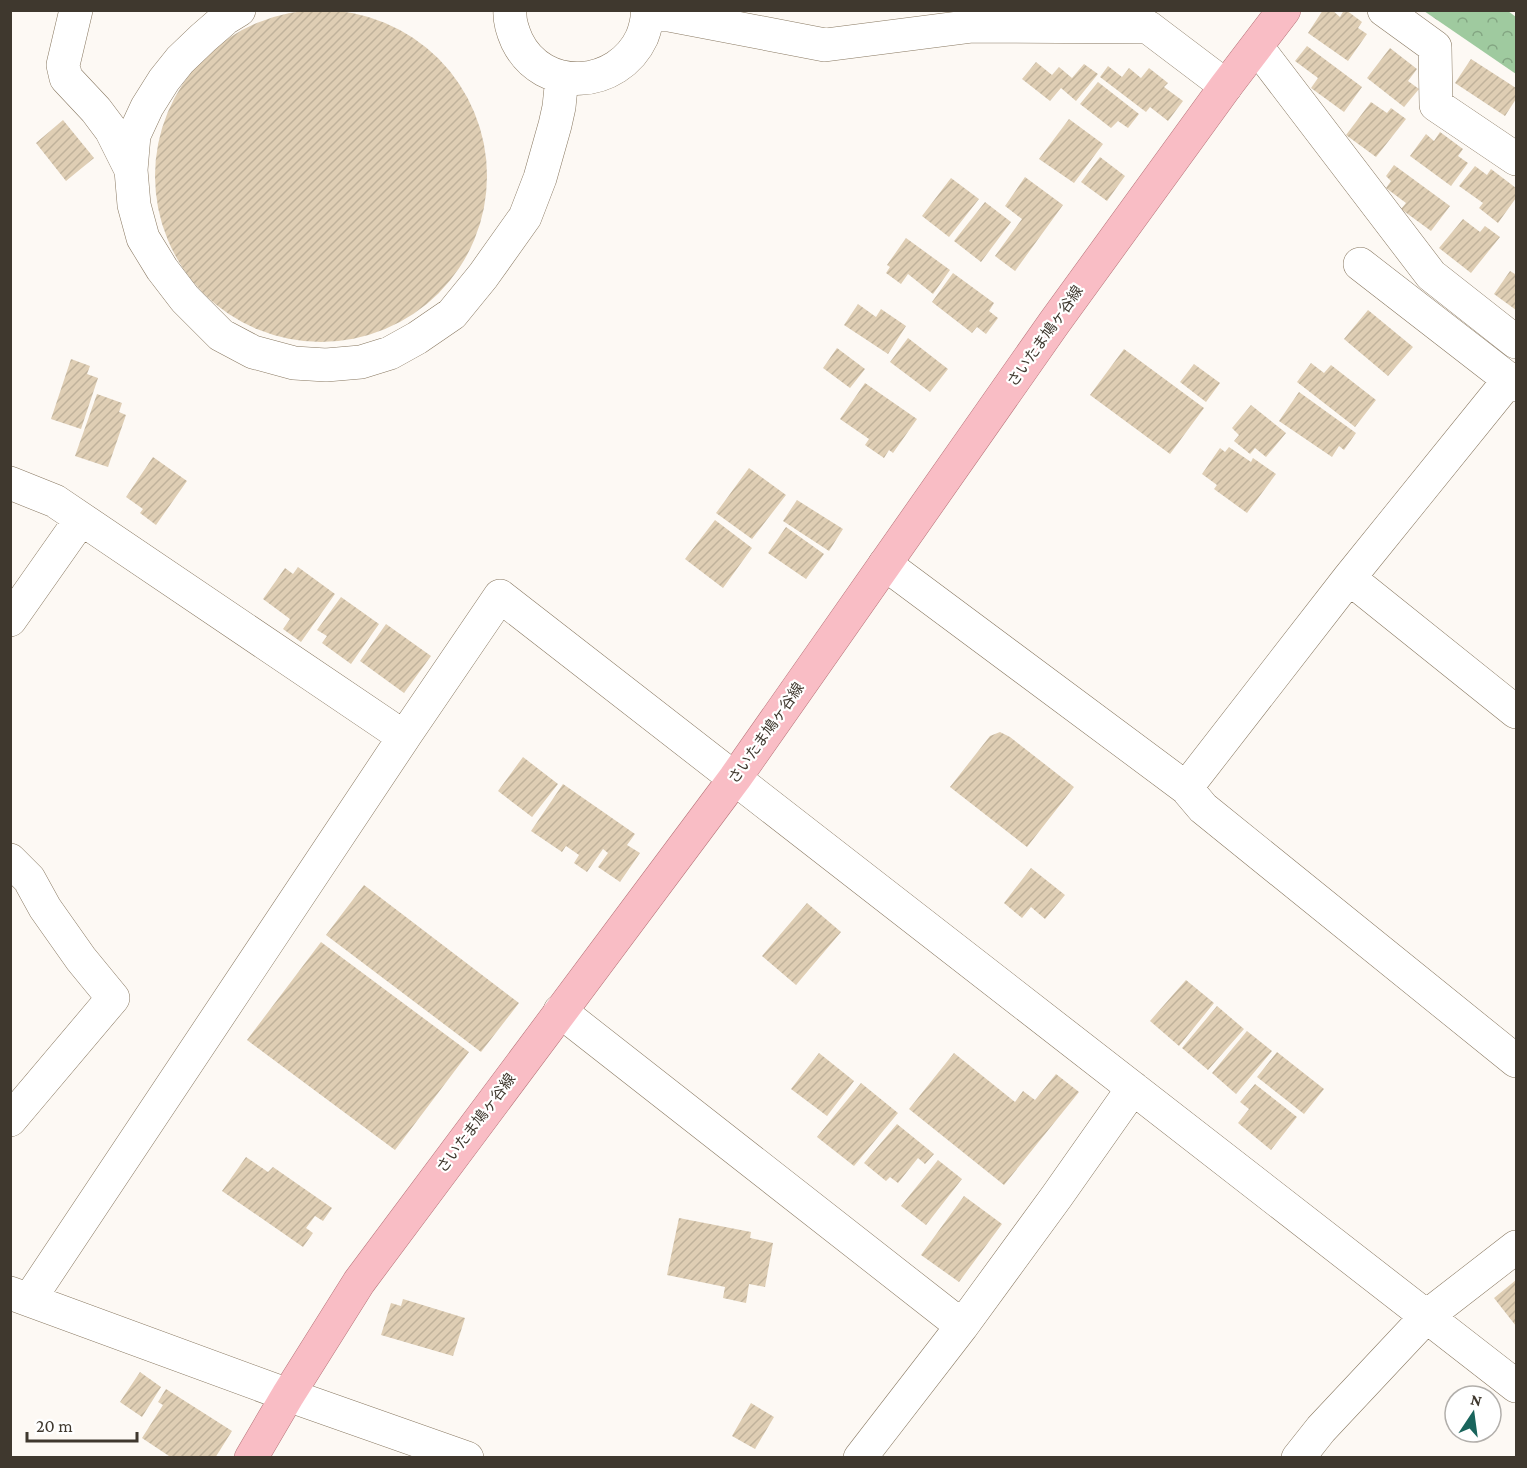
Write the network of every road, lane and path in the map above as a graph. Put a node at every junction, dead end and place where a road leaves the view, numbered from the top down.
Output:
1 (76, 10) edge
2 (239, 10) edge
3 (510, 10) edge
4 (1284, 10) edge
5 (1384, 10) edge
6 (647, 13) edge
7 (784, 23) edge
8 (1257, 47) junction
9 (562, 77) junction
10 (1226, 86) junction
11 (80, 92) junction
12 (147, 107) junction
13 (1516, 159) edge
14 (131, 170) junction
15 (1360, 264) dead end
16 (1516, 342) edge
17 (1513, 383) edge
18 (10, 483) edge
19 (81, 519) junction
20 (885, 564) junction
21 (1349, 579) junction
22 (10, 620) edge
23 (1516, 712) edge
24 (404, 737) junction
25 (735, 778) junction
26 (1186, 788) junction
27 (10, 860) edge
28 (560, 1011) junction
29 (1516, 1061) edge
30 (1132, 1088) junction
31 (10, 1120) edge
32 (1516, 1247) edge
33 (20, 1297) edge
34 (1427, 1316) junction
35 (962, 1326) junction
36 (1516, 1386) edge
37 (288, 1395) junction
38 (251, 1458) edge
39 (467, 1458) edge
40 (860, 1458) edge
41 (1298, 1458) edge

1 - 11 street
2 - 12 street
3 - 9 street
4 - 8 main road, さいたま鳩ヶ谷線
5 - 13 street
6 - 7 street
6 - 9 street
7 - 10 street
8 - 10 main road, さいたま鳩ヶ谷線
8 - 16 street
9 - 14 street
10 - 20 main road, さいたま鳩ヶ谷線
11 - 12 street
11 - 14 street
12 - 14 street
15 - 17 street
17 - 21 street
18 - 19 street
19 - 22 street
19 - 24 street
20 - 25 main road, さいたま鳩ヶ谷線
20 - 26 street
21 - 23 street
21 - 26 street
24 - 25 street
24 - 33 street
25 - 28 main road, さいたま鳩ヶ谷線
25 - 30 street
26 - 29 street
27 - 31 street
28 - 35 street
28 - 37 main road, さいたま鳩ヶ谷線
30 - 34 street
30 - 35 street
32 - 34 street
33 - 37 street
34 - 36 street
34 - 41 street
35 - 40 street
37 - 38 main road, さいたま鳩ヶ谷線
37 - 39 street

